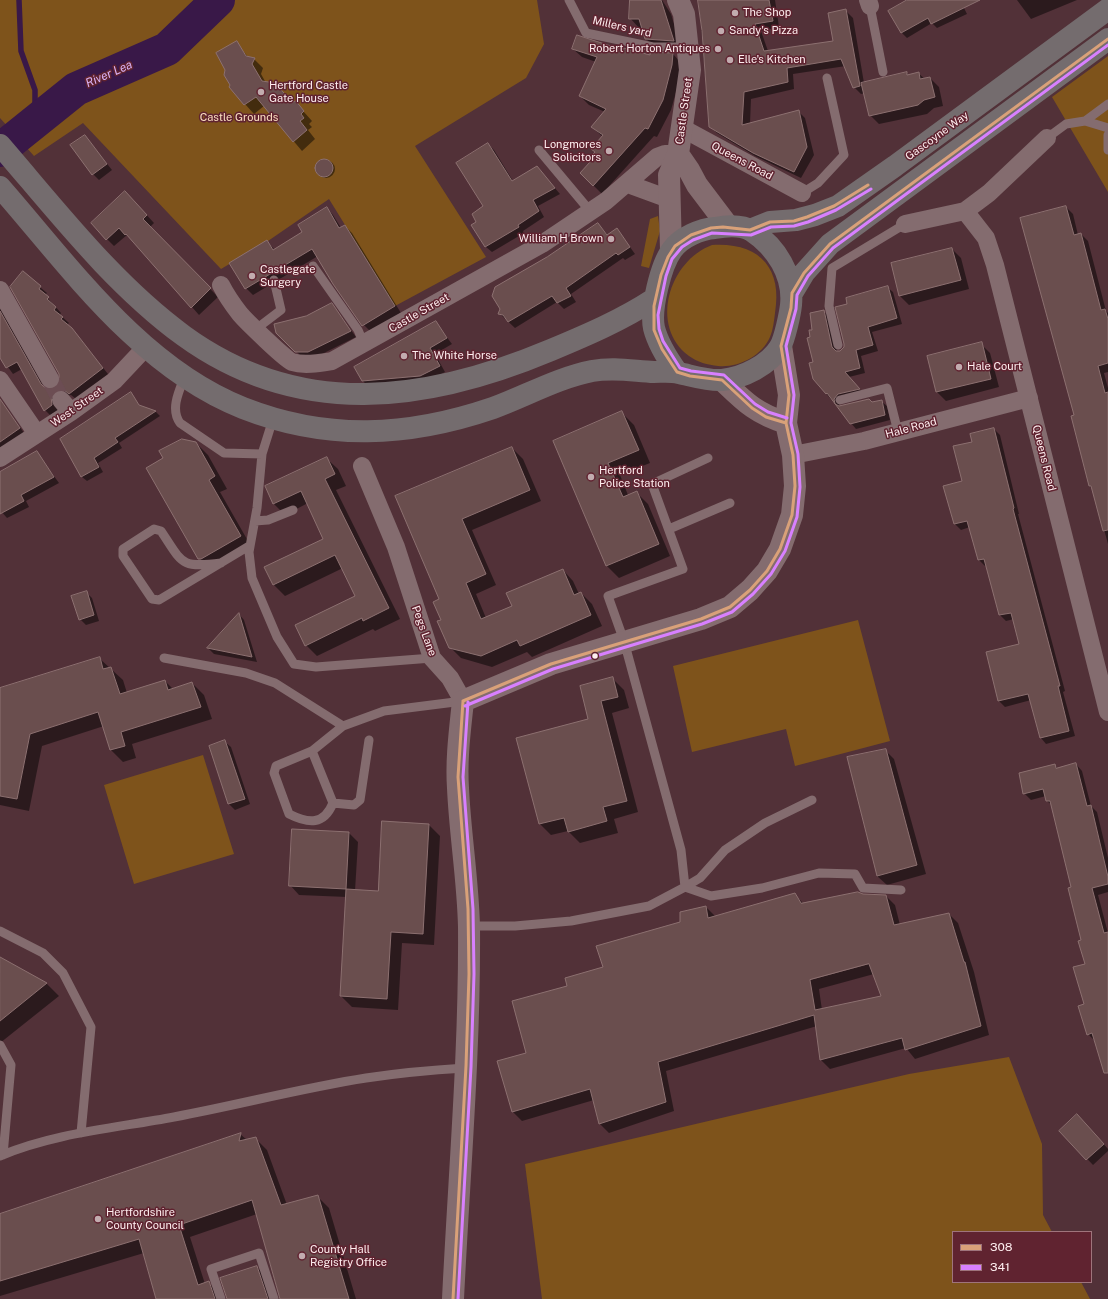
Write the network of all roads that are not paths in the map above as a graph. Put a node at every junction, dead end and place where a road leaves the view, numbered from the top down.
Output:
1 (569, 0) edge
2 (678, 0) edge
3 (869, 3) edge
4 (1108, 5) edge
5 (1108, 9) edge
6 (1108, 39) edge
7 (688, 51) junction
8 (883, 72) dead end
9 (827, 78) dead end
10 (1108, 104) edge
11 (1085, 121) junction
12 (682, 128) junction
13 (1108, 128) edge
14 (1108, 135) edge
15 (1047, 138) joint
16 (0, 145) edge
17 (539, 150) dead end
18 (1108, 150) edge
19 (678, 154) junction
20 (628, 184) junction
21 (0, 187) edge
22 (802, 193) joint
23 (669, 199) junction
24 (590, 211) junction
25 (965, 211) junction
26 (905, 224) joint
27 (728, 226) junction
28 (750, 230) junction
29 (671, 250) junction
30 (314, 266) dead end
31 (274, 280) dead end
32 (221, 285) dead end
33 (0, 290) edge
34 (792, 292) junction
35 (654, 299) junction
36 (256, 329) junction
37 (364, 344) junction
38 (838, 345) dead end
39 (781, 346) junction
40 (146, 347) junction
41 (676, 372) junction
42 (185, 376) junction
43 (50, 379) tunnel mouth
44 (0, 380) edge
45 (722, 380) junction
46 (1029, 398) junction
47 (840, 400) dead end
48 (273, 419) junction
49 (786, 422) junction
50 (898, 432) junction
51 (37, 434) junction
52 (262, 454) junction
53 (793, 455) junction
54 (0, 458) edge
55 (708, 458) dead end
56 (362, 466) dead end
57 (730, 503) dead end
58 (293, 510) dead end
59 (255, 521) junction
60 (670, 529) junction
61 (249, 546) junction
62 (221, 563) junction
63 (624, 641) junction
64 (164, 658) dead end
65 (432, 658) junction
66 (463, 700) junction
67 (1108, 712) edge
68 (342, 726) junction
69 (369, 740) dead end
70 (312, 752) junction
71 (812, 800) dead end
72 (333, 803) junction
73 (685, 888) junction
74 (901, 890) dead end
75 (469, 926) junction
76 (0, 931) edge
77 (0, 1045) edge
78 (465, 1068) junction
79 (81, 1133) junction
80 (1, 1155) edge
81 (221, 1299) edge
82 (274, 1299) edge
83 (452, 1299) edge

1 - 7 lane, Millers yard
2 - 7 main road, Castle Street
3 - 8 lane
4 - 5 lane
5 - 28 highway, Gascoyne Way
6 - 34 highway
7 - 12 main road, Castle Street
9 - 22 lane
10 - 11 lane
11 - 13 lane
11 - 15 lane
12 - 19 main road, Castle Street
12 - 22 street, Queens Road
14 - 18 lane
15 - 25 street
16 - 35 highway
17 - 24 lane
19 - 20 street, Castle Street
19 - 23 main road
19 - 27 main road
20 - 23 street
20 - 24 street, Castle Street
21 - 40 highway
23 - 29 main road
24 - 37 street, Castle Street
25 - 26 street
25 - 46 street, Queens Road
26 - 38 lane
27 - 28 highway
27 - 29 highway
28 - 34 highway
29 - 35 highway
30 - 37 lane
31 - 36 lane
32 - 36 street, Castle Street
33 - 43 street
34 - 39 highway
35 - 41 highway
36 - 37 street, Castle Street
39 - 45 highway
39 - 49 main road
40 - 42 highway
40 - 51 street, West Street
41 - 45 highway
41 - 48 highway
42 - 48 highway
42 - 52 lane
44 - 51 street
45 - 49 main road
46 - 50 street, Hale Road
46 - 67 street, Queens Road
47 - 50 lane
48 - 52 lane
49 - 53 main road
50 - 53 street, Hale Road
51 - 54 street, West Street
52 - 59 lane
53 - 63 main road
55 - 60 lane
56 - 65 street, Pegs Lane
57 - 60 lane
58 - 59 lane
59 - 61 lane
60 - 63 lane
61 - 62 lane
61 - 65 lane
62 - 62 lane
63 - 66 main road
63 - 73 lane
64 - 68 lane
65 - 66 street, Pegs Lane
66 - 68 lane
66 - 75 main road
68 - 70 lane
69 - 72 lane
70 - 72 lane
70 - 72 lane
71 - 73 lane
73 - 74 lane
73 - 75 lane
75 - 78 main road
76 - 79 lane
77 - 80 lane
78 - 79 lane
78 - 83 main road
79 - 80 lane
81 - 82 lane

